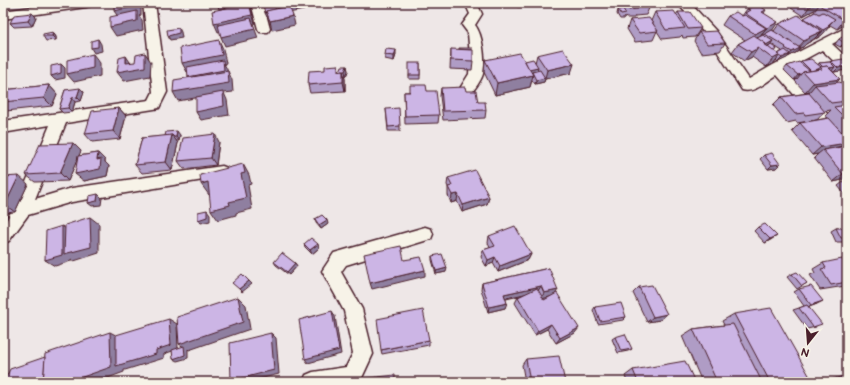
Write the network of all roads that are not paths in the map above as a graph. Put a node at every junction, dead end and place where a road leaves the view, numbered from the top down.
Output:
1 (86, 3) edge
2 (149, 3) edge
3 (258, 3) edge
4 (471, 3) edge
5 (683, 3) edge
6 (829, 3) edge
7 (847, 10) edge
8 (3, 15) edge
9 (264, 29) dead end
10 (847, 31) edge
11 (824, 44) junction
12 (847, 66) edge
13 (778, 68) junction
14 (466, 90) edge
15 (60, 118) junction
16 (3, 127) edge
17 (847, 146) edge
18 (239, 170) edge
19 (22, 210) junction
20 (425, 234) dead end
21 (3, 236) edge
22 (313, 382) edge

1 - 8 street
2 - 15 street
3 - 9 street
4 - 14 street
5 - 13 street
6 - 7 street
10 - 11 street
11 - 12 street
11 - 13 street
13 - 17 street
15 - 16 street
15 - 19 street
18 - 19 street
19 - 21 street
20 - 22 street

